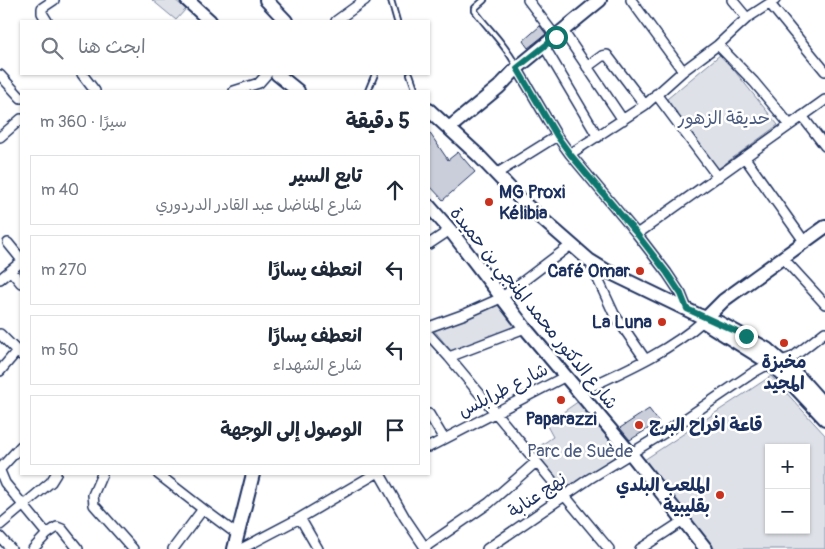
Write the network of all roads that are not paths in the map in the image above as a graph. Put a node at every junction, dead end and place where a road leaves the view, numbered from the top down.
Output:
1 (54, 0) edge
2 (187, 0) edge
3 (266, 0) edge
4 (365, 0) edge
5 (391, 0) edge
6 (484, 0) edge
7 (528, 0) edge
8 (600, 0) edge
9 (631, 0) edge
10 (732, 0) edge
11 (772, 2) edge
12 (747, 18) junction
13 (46, 20) edge
14 (209, 20) edge
15 (285, 20) edge
16 (337, 20) edge
17 (397, 20) edge
18 (560, 34) junction
19 (718, 45) junction
20 (544, 46) junction
21 (587, 67) junction
22 (517, 68) junction
23 (683, 71) junction
24 (825, 71) edge
25 (0, 75) edge
26 (83, 75) edge
27 (266, 75) edge
28 (278, 75) edge
29 (375, 75) edge
30 (410, 75) edge
31 (94, 90) edge
32 (237, 90) edge
33 (297, 90) edge
34 (368, 90) edge
35 (416, 90) edge
36 (656, 94) junction
37 (20, 97) edge
38 (825, 100) edge
39 (645, 105) junction
40 (430, 111) edge
41 (802, 116) junction
42 (20, 120) edge
43 (623, 120) junction
44 (790, 125) junction
45 (449, 128) junction
46 (557, 136) junction
47 (0, 137) edge
48 (598, 137) junction
49 (825, 146) edge
50 (570, 154) junction
51 (744, 158) junction
52 (496, 174) junction
53 (718, 176) junction
54 (430, 207) edge
55 (825, 227) edge
56 (450, 230) junction
57 (637, 234) junction
58 (804, 241) junction
59 (8, 243) dead end
60 (430, 243) edge
61 (571, 245) junction
62 (782, 257) junction
63 (20, 259) edge
64 (589, 260) junction
65 (20, 261) edge
66 (11, 271) junction
67 (0, 280) edge
68 (20, 282) edge
69 (502, 298) junction
70 (825, 304) edge
71 (699, 316) junction
72 (430, 327) edge
73 (526, 328) junction
74 (825, 332) edge
75 (0, 334) edge
76 (430, 335) edge
77 (19, 353) edge
78 (450, 357) junction
79 (645, 359) junction
80 (776, 362) junction
81 (0, 371) edge
82 (566, 376) junction
83 (579, 392) junction
84 (825, 406) edge
85 (496, 412) junction
86 (430, 416) edge
87 (825, 419) edge
88 (444, 440) junction
89 (20, 447) edge
90 (430, 447) edge
91 (631, 454) junction
92 (536, 462) junction
93 (0, 470) edge
94 (55, 475) edge
95 (102, 475) edge
96 (159, 475) edge
97 (253, 475) edge
98 (373, 475) edge
99 (381, 475) edge
100 (3, 485) edge
101 (566, 496) junction
102 (24, 506) junction
103 (203, 510) junction
104 (300, 518) junction
105 (683, 521) junction
106 (0, 525) edge
107 (47, 534) junction
108 (238, 535) junction
109 (0, 537) edge
110 (426, 548) edge
111 (11, 549) edge
112 (33, 549) edge
113 (78, 549) edge
114 (133, 549) edge
115 (173, 549) edge
116 (234, 549) edge
117 (242, 549) edge
118 (318, 549) edge
119 (487, 549) edge
120 (609, 549) edge
121 (640, 549) edge
122 (706, 549) edge

1 - 13 street
2 - 14 street
3 - 15 street
4 - 16 street
5 - 17 lane
6 - 22 lane
7 - 18 street
8 - 18 street
9 - 23 street
10 - 12 street
11 - 12 street
11 - 24 street
12 - 19 street
18 - 20 street
18 - 21 street
19 - 23 street
19 - 44 street
20 - 22 street
20 - 48 street
21 - 39 street
21 - 43 street
22 - 45 street
22 - 46 street
23 - 36 street
25 - 37 street
26 - 31 street
27 - 32 street
28 - 33 street
29 - 34 lane
30 - 35 lane
36 - 39 street
36 - 53 street
38 - 41 street
39 - 43 street
40 - 45 street
41 - 44 street
41 - 49 street
42 - 47 street
43 - 48 street
44 - 51 street
45 - 52 street
46 - 50 street
46 - 52 street
48 - 50 street
50 - 57 street
51 - 53 street
51 - 58 street
52 - 61 street
53 - 57 street
54 - 56 street, شارع الدكتور محمد المنجي بن حميدة
55 - 58 street
56 - 60 street
56 - 69 street, شارع الدكتور محمد المنجي بن حميدة
57 - 71 street
58 - 62 street
59 - 63 street
61 - 64 street
61 - 69 street
62 - 70 street
62 - 71 street
64 - 71 street
64 - 79 street
65 - 66 street
66 - 67 street
66 - 68 street
69 - 72 street
69 - 73 street, شارع الدكتور محمد المنجي بن حميدة
71 - 79 street
71 - 80 street
73 - 78 street
73 - 82 street, شارع الدكتور محمد المنجي بن حميدة
74 - 80 street, نهج عنابة
75 - 77 street
76 - 78 street
77 - 81 street
78 - 85 street
79 - 83 street
80 - 84 street
80 - 87 street
80 - 91 street, نهج عنابة
82 - 83 street, شارع الدكتور محمد المنجي بن حميدة
82 - 85 street, شارع طرابلس
83 - 91 street, شارع الدكتور محمد المنجي بن حميدة
85 - 88 street, شارع طرابلس
85 - 92 street
86 - 88 street
88 - 90 street, شارع طرابلس
89 - 93 street
91 - 101 street, نهج عنابة
91 - 105 street, شارع الدكتور محمد المنجي بن حميدة
92 - 101 street
92 - 110 street
93 - 100 street
94 - 102 street
95 - 114 street
96 - 103 street
97 - 108 street
98 - 104 street
99 - 110 street
100 - 102 street
101 - 119 street, نهج عنابة
101 - 120 street
102 - 106 street
102 - 107 street
103 - 108 street
103 - 115 street
104 - 117 street
104 - 118 street
105 - 121 street
105 - 122 street, شارع الدكتور محمد المنجي بن حميدة
107 - 112 street
107 - 113 street
108 - 116 street
109 - 111 street

